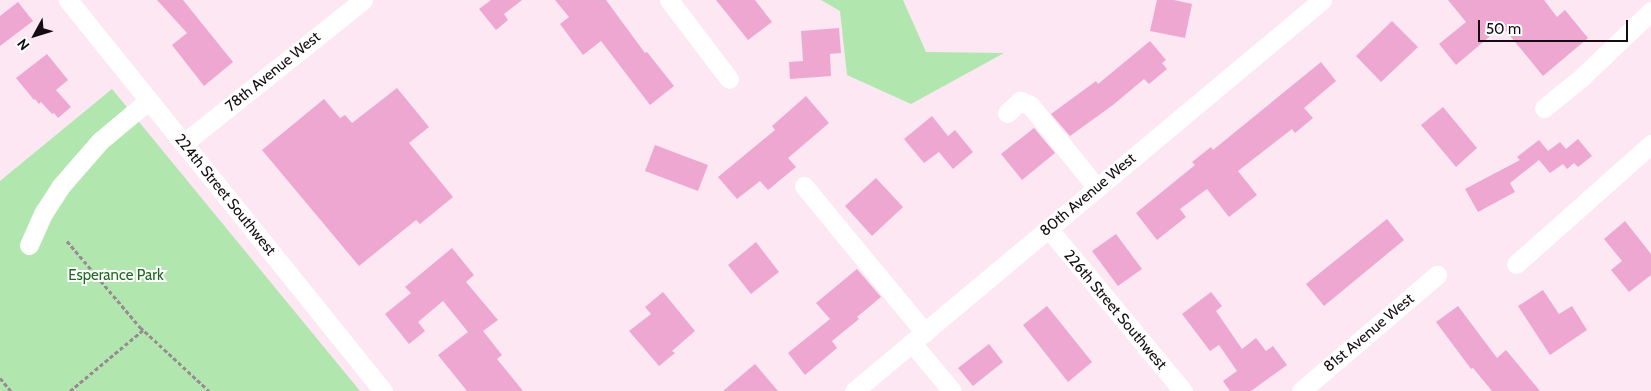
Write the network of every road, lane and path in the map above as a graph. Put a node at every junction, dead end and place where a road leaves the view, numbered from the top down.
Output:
1 (68, 0) edge
2 (363, 0) edge
3 (669, 0) edge
4 (1322, 0) edge
5 (1648, 9) edge
6 (729, 79) dead end
7 (148, 101) junction
8 (1544, 108) dead end
9 (1007, 113) dead end
10 (184, 143) junction
11 (1651, 144) edge
12 (804, 186) dead end
13 (1097, 188) junction
14 (1048, 228) junction
15 (67, 241) dead end
16 (29, 245) dead end
17 (1516, 264) dead end
18 (1438, 275) dead end
19 (143, 330) junction
20 (919, 338) junction
21 (0, 378) edge
22 (11, 391) edge
23 (70, 391) edge
24 (209, 391) edge
25 (383, 391) edge
26 (854, 391) edge
27 (952, 391) edge
28 (1183, 391) edge
29 (1301, 391) edge

1 - 7 street, 224th Street Southwest
2 - 10 street, 78th Avenue West
3 - 6 street
4 - 13 street, 80th Avenue West
5 - 8 street
7 - 10 street, 224th Street Southwest
7 - 16 street
9 - 13 street
10 - 25 street, 224th Street Southwest
11 - 17 street
12 - 20 street
13 - 14 street, 80th Avenue West
14 - 20 street, 80th Avenue West
14 - 28 street, 226th Street Southwest
15 - 19 path
18 - 29 street, 81st Avenue West
19 - 23 path
19 - 24 path
20 - 26 street, 80th Avenue West
20 - 27 street
21 - 22 path

